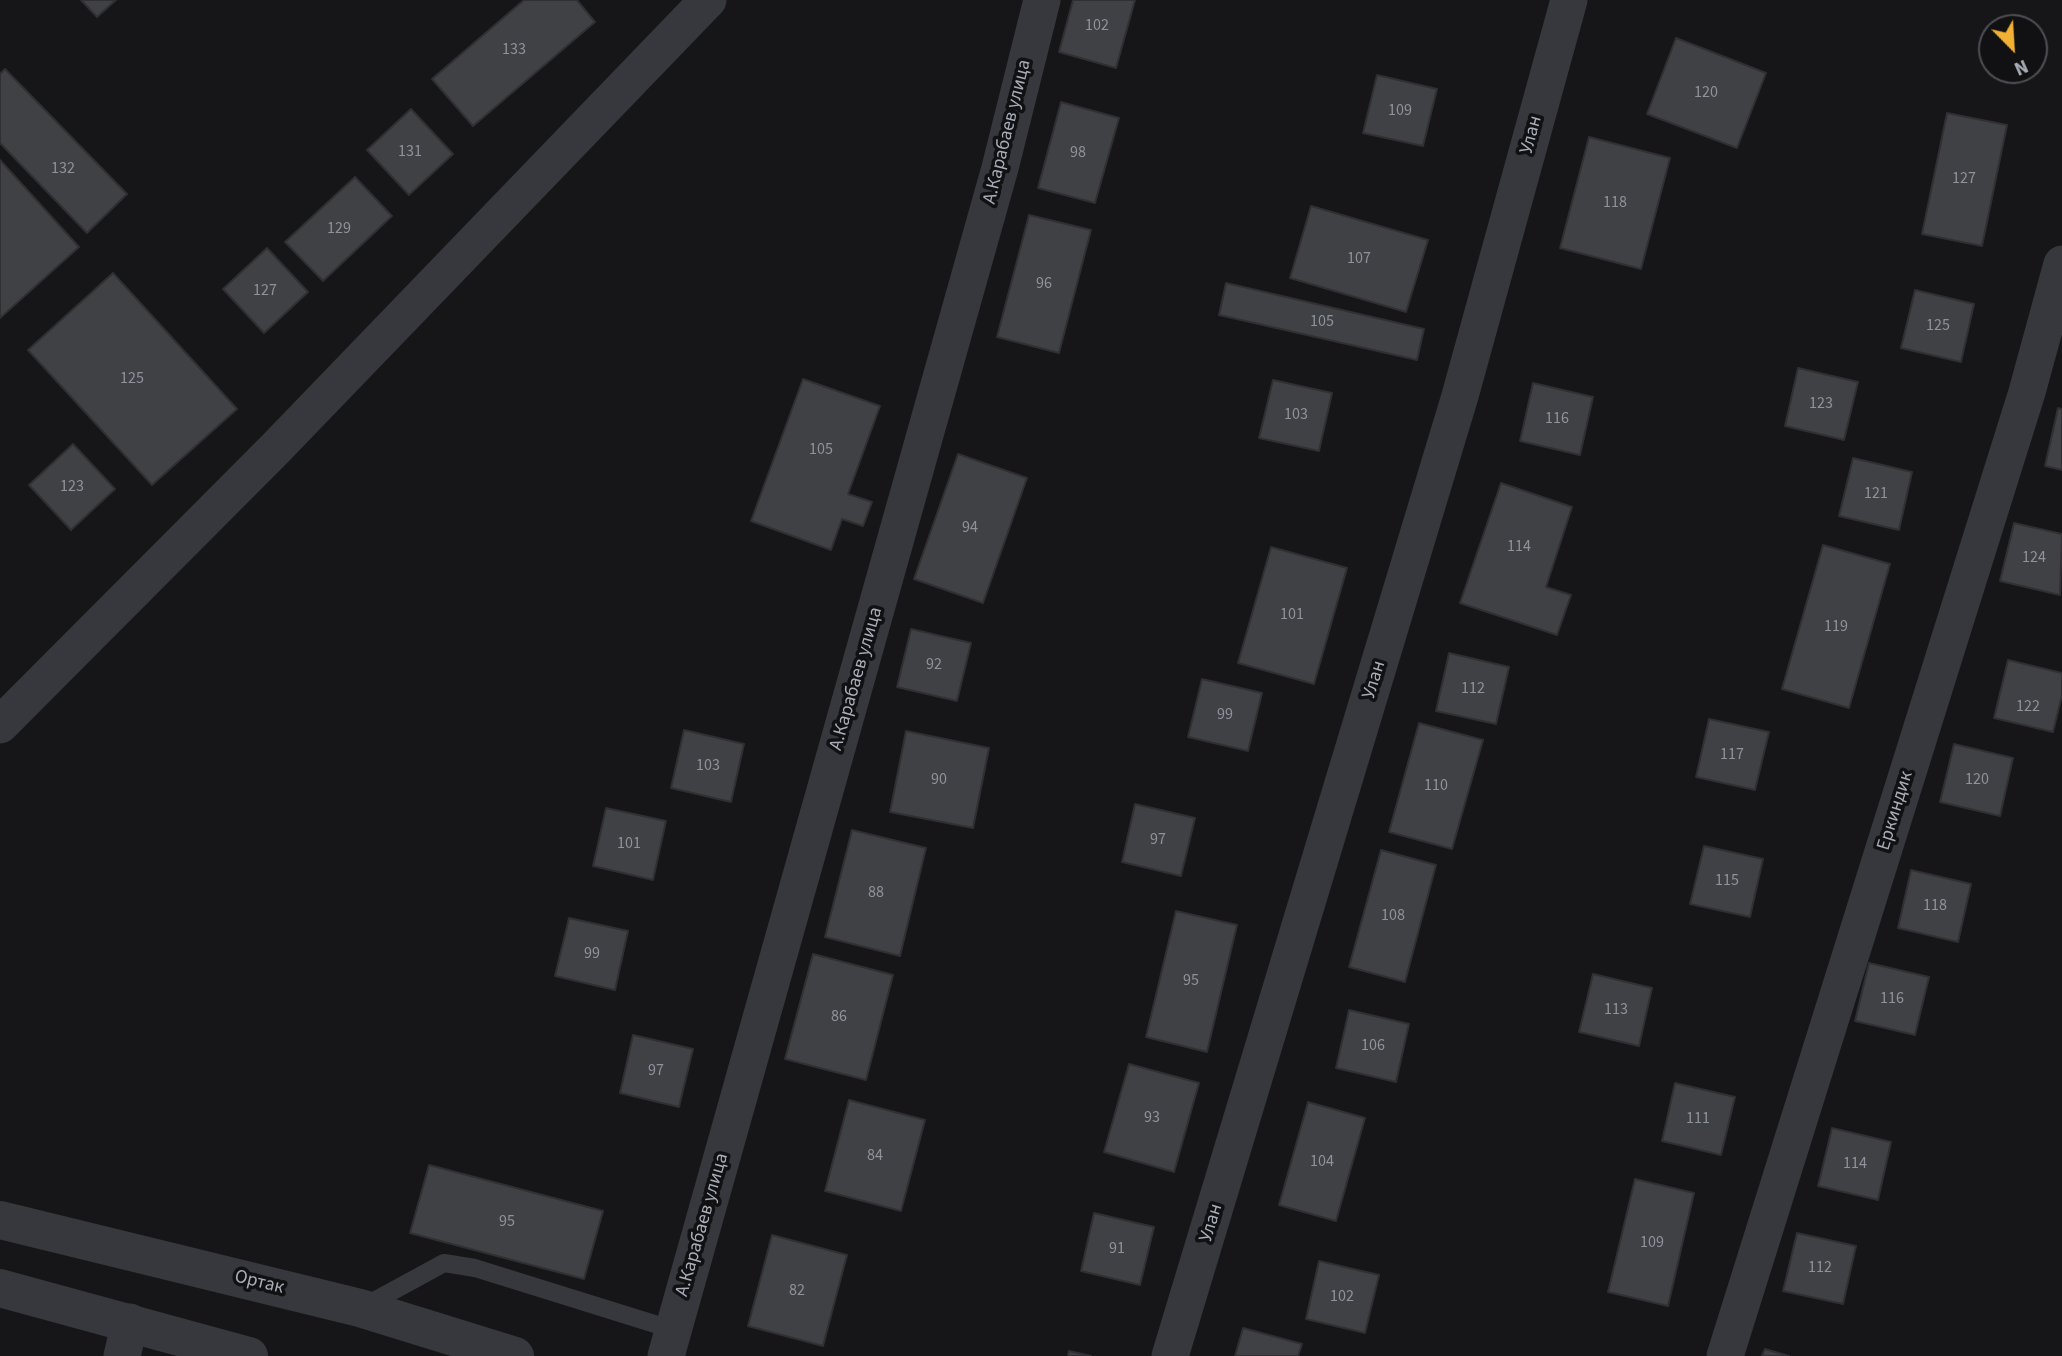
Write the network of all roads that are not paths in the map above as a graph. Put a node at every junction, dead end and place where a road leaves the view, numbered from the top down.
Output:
1 (708, 0) edge
2 (1042, 0) edge
3 (1569, 0) edge
4 (2062, 264) edge
5 (0, 725) edge
6 (0, 1220) edge
7 (0, 1288) edge
8 (360, 1308) junction
9 (126, 1339) edge
10 (670, 1343) edge
11 (249, 1356) edge
12 (515, 1356) edge
13 (1170, 1356) edge
14 (1725, 1356) edge

1 - 5 street
2 - 10 street, А.Карабаев улица
3 - 13 street, Улан
4 - 14 street, Еркиндик
6 - 8 street, Ортак
7 - 9 street
8 - 10 lane
8 - 12 street, Ортак
9 - 11 street

